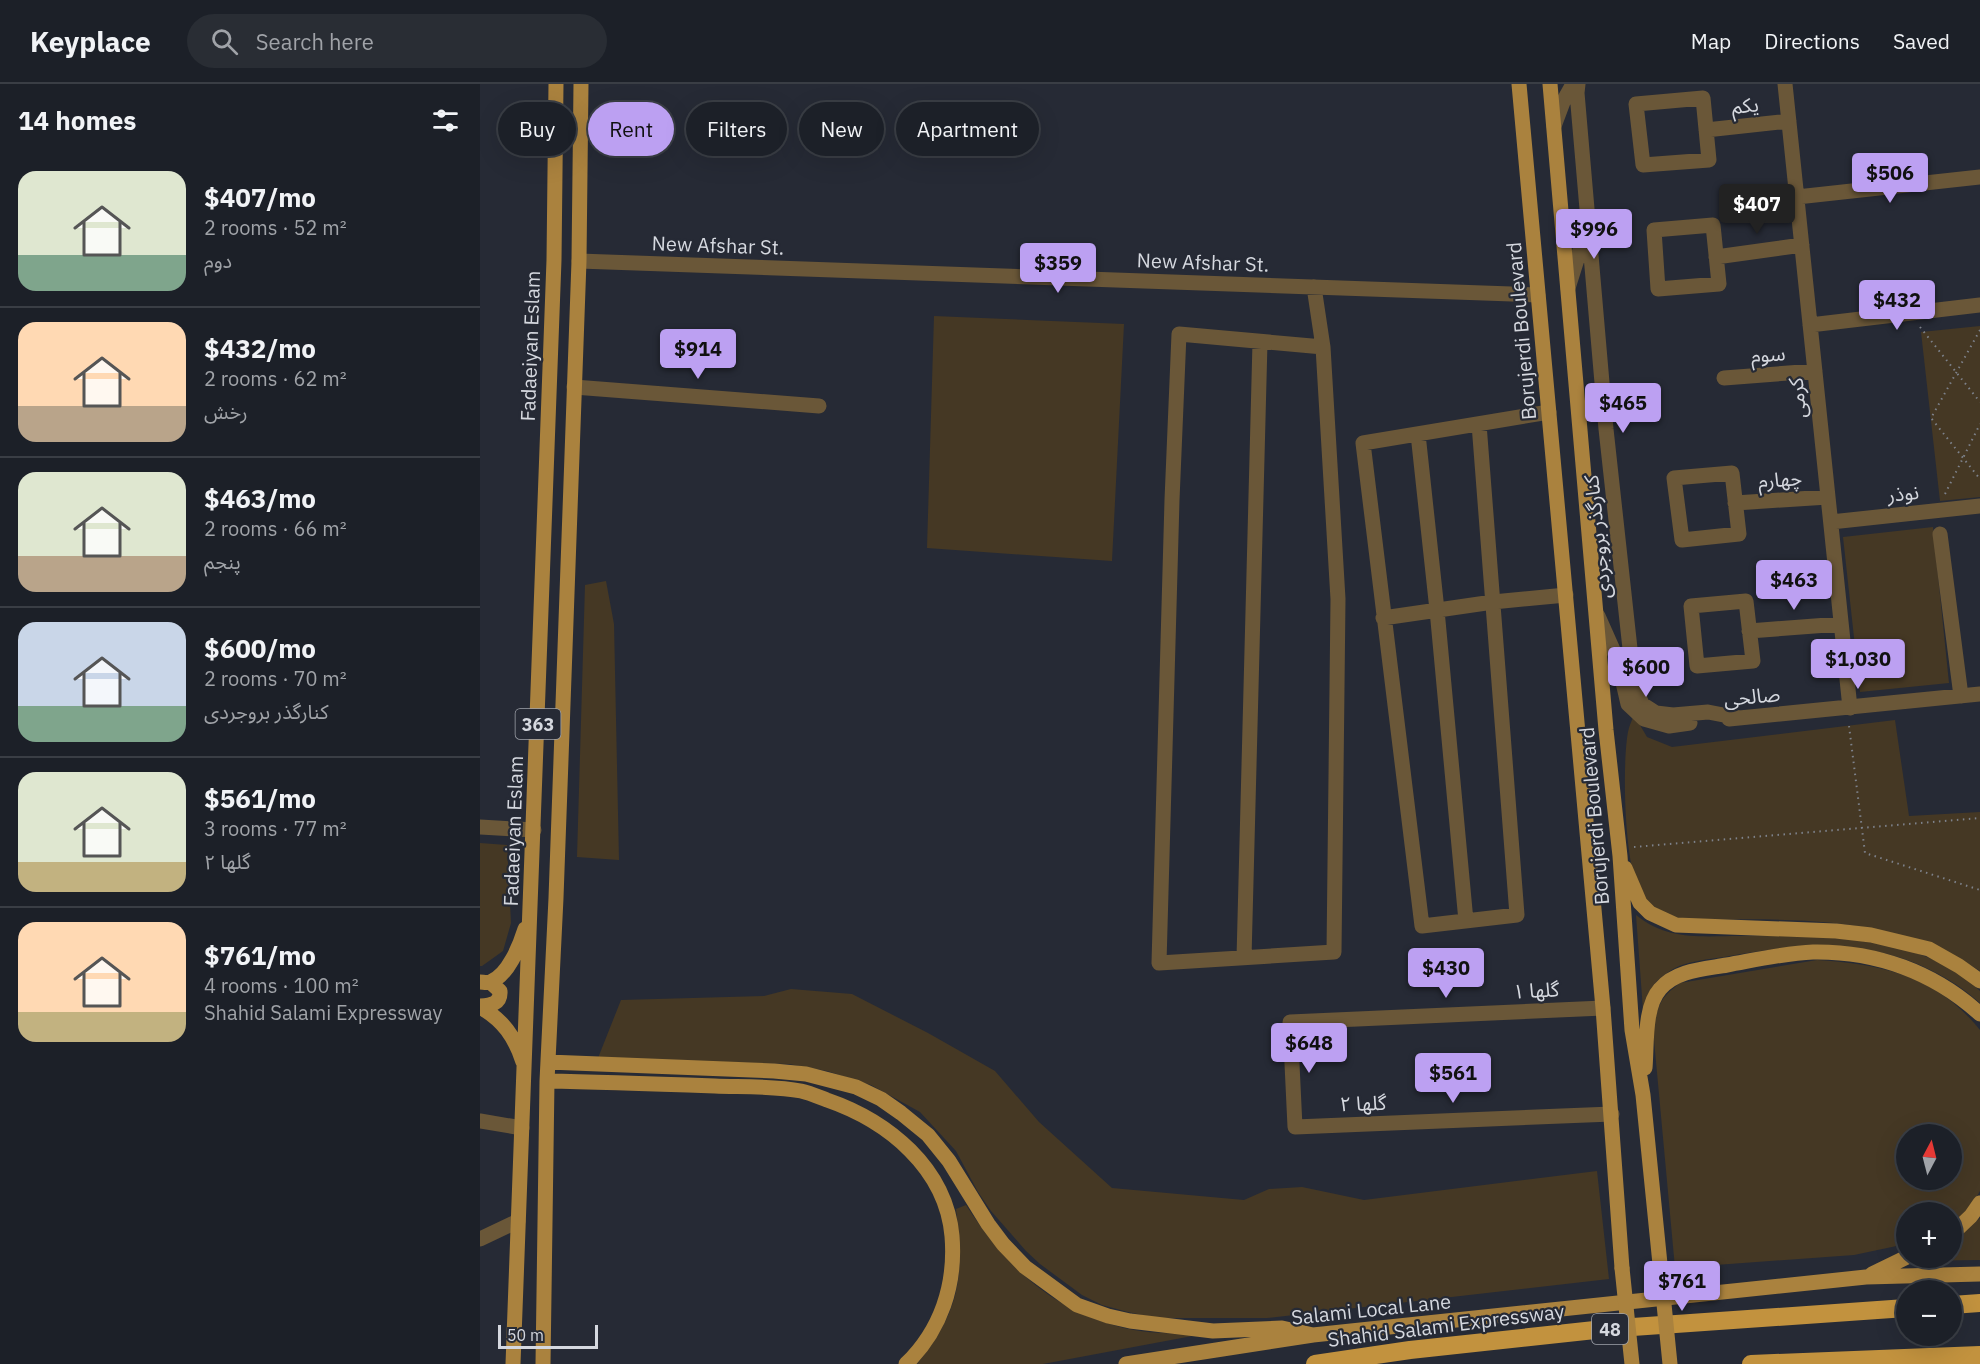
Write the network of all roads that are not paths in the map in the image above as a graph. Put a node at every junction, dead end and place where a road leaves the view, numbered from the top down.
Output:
1 (556, 84) edge
2 (581, 84) edge
3 (1519, 84) edge
4 (1550, 84) edge
5 (1573, 84) edge
6 (1578, 84) edge
7 (1785, 84) edge
8 (1789, 121) junction
9 (1554, 126) junction
10 (1706, 130) junction
11 (1980, 177) edge
12 (1797, 197) junction
13 (1588, 221) junction
14 (1802, 245) junction
15 (1716, 256) junction
16 (579, 261) junction
17 (1314, 287) junction
18 (1569, 288) junction
19 (1538, 295) junction
20 (1980, 304) edge
21 (1810, 325) junction
22 (1260, 342) junction
23 (1323, 347) junction
24 (1815, 371) junction
25 (1724, 378) dead end
26 (574, 387) junction
27 (819, 406) dead end
28 (1549, 412) junction
29 (1479, 424) junction
30 (1418, 434) junction
31 (1828, 496) junction
32 (1735, 503) junction
33 (1980, 506) edge
34 (1831, 522) junction
35 (1940, 534) dead end
36 (1566, 595) junction
37 (1493, 602) junction
38 (1437, 610) junction
39 (1598, 616) junction
40 (1383, 618) junction
41 (1841, 624) junction
42 (1749, 631) junction
43 (1980, 694) edge
44 (1961, 696) junction
45 (1850, 708) junction
46 (1739, 718) junction
47 (480, 827) edge
48 (534, 830) junction
49 (1624, 852) junction
50 (531, 912) junction
51 (1466, 921) junction
52 (1244, 958) junction
53 (1980, 981) edge
54 (485, 982) edge
55 (480, 1007) edge
56 (1603, 1008) junction
57 (1980, 1014) edge
58 (548, 1062) junction
59 (525, 1069) junction
60 (547, 1081) junction
61 (1643, 1095) junction
62 (1612, 1114) junction
63 (480, 1121) edge
64 (1295, 1127) joint
65 (522, 1128) junction
66 (1980, 1203) edge
67 (518, 1221) junction
68 (1962, 1225) edge
69 (480, 1239) edge
70 (1896, 1262) edge
71 (1980, 1274) edge
72 (1866, 1277) junction
73 (1980, 1303) edge
74 (1962, 1304) edge
75 (1896, 1309) edge
76 (1313, 1335) junction
77 (1980, 1354) edge
78 (513, 1364) edge
79 (543, 1364) edge
80 (906, 1364) edge
81 (1126, 1364) edge
82 (1314, 1364) edge
83 (1632, 1364) edge
84 (1670, 1364) edge
85 (1750, 1364) edge

1 - 48 main road, Fadaeiyan Eslam / 363
2 - 16 main road, 363
3 - 19 main road, Borujerdi Boulevard
4 - 9 main road, Borujerdi Boulevard
5 - 9 street
6 - 13 street, کنارگذر بروجردی
7 - 8 street, کرمی
8 - 10 street, یکم
8 - 12 street, کرمی
9 - 18 main road, Borujerdi Boulevard
10 - 10 street
11 - 12 street
12 - 14 street, کرمی
13 - 18 street
13 - 46 street, کنارگذر بروجردی
14 - 15 street
14 - 21 street, کرمی
15 - 15 street
16 - 17 street, New Afshar St.
16 - 26 main road, 363
17 - 19 street, New Afshar St.
17 - 23 street
18 - 39 main road, Borujerdi Boulevard
19 - 28 main road, Borujerdi Boulevard
20 - 21 street
21 - 24 street, کرمی
22 - 23 street
22 - 52 street
22 - 52 street
23 - 52 street
24 - 25 street, سوم
24 - 31 street, کرمی
26 - 27 street
26 - 58 main road, 363
28 - 29 street
28 - 36 main road, Borujerdi Boulevard
29 - 30 street
29 - 37 street
30 - 38 street
30 - 40 street
31 - 32 street, چهارم
31 - 34 street, کرمی
32 - 32 street
33 - 34 street, نوذر
34 - 41 street, کرمی
35 - 44 street
36 - 37 street
36 - 56 main road, Borujerdi Boulevard
37 - 38 street
37 - 51 street
38 - 40 street
38 - 51 street
39 - 46 street, صالحی
39 - 49 main road, Borujerdi Boulevard
40 - 51 street
41 - 42 street
41 - 45 street, کرمی
42 - 42 street
43 - 44 street, صالحی
44 - 45 street, صالحی
45 - 46 street, صالحی
47 - 48 street
48 - 50 main road, Fadaeiyan Eslam / 363
49 - 53 main road
49 - 61 main road, Borujerdi Boulevard
50 - 54 main road
50 - 59 main road, Fadaeiyan Eslam / 363
54 - 55 main road
55 - 59 main road
56 - 62 main road, Borujerdi Boulevard
56 - 64 street, گلها ۱
57 - 61 main road
58 - 60 main road, 363
58 - 76 main road
59 - 65 main road, Fadaeiyan Eslam / 363
60 - 79 main road, 363
60 - 80 main road
61 - 84 main road, Borujerdi Boulevard, bridge
62 - 64 street, گلها ۲
62 - 83 main road, Borujerdi Boulevard, bridge
63 - 65 street
65 - 67 main road, Fadaeiyan Eslam / 363
66 - 68 main road
67 - 69 street
67 - 78 main road, Fadaeiyan Eslam / 363
70 - 72 main road
71 - 72 main road, Salami Local Lane
72 - 76 main road, Salami Local Lane
73 - 74 highway
75 - 82 highway, Shahid Salami Expressway / 48
76 - 81 main road, Salami Local Lane
77 - 85 highway

